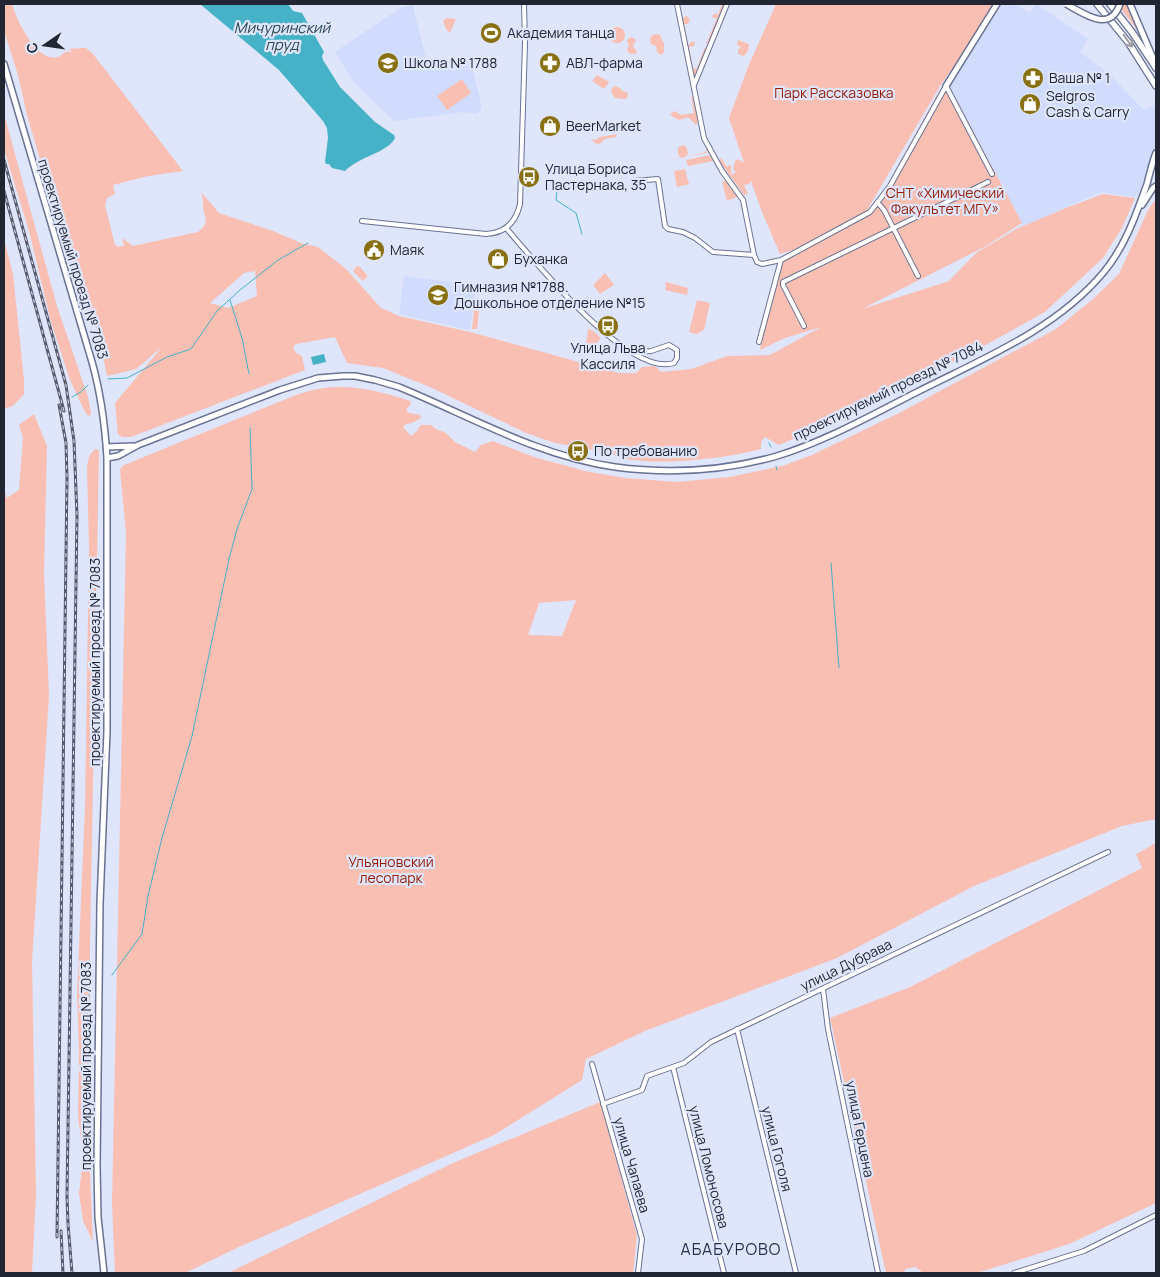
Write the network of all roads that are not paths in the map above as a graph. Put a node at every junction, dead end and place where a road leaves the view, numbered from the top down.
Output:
1 (524, 4) edge
2 (677, 4) edge
3 (726, 4) edge
4 (997, 4) edge
5 (1066, 4) edge
6 (1073, 4) edge
7 (1097, 4) edge
8 (1110, 4) edge
9 (1118, 4) edge
10 (1130, 4) edge
11 (4, 64) edge
12 (1156, 66) edge
13 (946, 86) junction
14 (1156, 86) edge
15 (693, 87) junction
16 (1156, 153) edge
17 (992, 174) dead end
18 (633, 180) dead end
19 (988, 182) dead end
20 (1156, 186) edge
21 (878, 203) junction
22 (1137, 212) junction
23 (362, 221) dead end
24 (506, 228) junction
25 (893, 228) junction
26 (754, 255) junction
27 (781, 260) junction
28 (918, 276) dead end
29 (804, 326) dead end
30 (759, 342) dead end
31 (632, 352) junction
32 (138, 445) junction
33 (106, 447) junction
34 (107, 458) junction
35 (1108, 852) dead end
36 (823, 989) junction
37 (737, 1029) junction
38 (592, 1064) dead end
39 (673, 1067) junction
40 (603, 1104) junction
41 (1156, 1215) edge
42 (104, 1273) edge
43 (638, 1273) edge
44 (724, 1273) edge
45 (796, 1273) edge
46 (878, 1273) edge
47 (1014, 1273) edge

1 - 24 street
2 - 15 street
3 - 15 street
4 - 13 street
5 - 9 street, bridge
6 - 9 street, bridge
7 -> 14 main road
8 - 12 main road
10 - 12 street
11 - 33 street, проектируемый проезд № 7083
13 - 17 street
13 - 21 street
15 - 26 street
16 - 22 street, проектируемый проезд № 7084
18 - 26 street
19 - 25 street
20 - 22 street, проектируемый проезд № 7084
21 - 25 street
21 - 27 street
22 - 32 street, проектируемый проезд № 7084
23 - 24 street
24 - 31 street
25 - 28 street
25 - 29 street
26 - 27 street
27 - 30 street
31 - 31 street
32 - 33 street, проектируемый проезд № 7084
32 - 34 street, проектируемый проезд № 7084
33 - 34 street, проектируемый проезд № 7083
34 - 42 street, проектируемый проезд № 7083
35 - 36 street, улица Дубрава
36 - 37 street, улица Дубрава
36 - 46 street, улица Герцена
37 - 39 street, улица Дубрава
37 - 45 street, улица Гоголя
38 - 40 street, улица Чапаева
39 - 40 street, улица Дубрава
39 - 44 street, улица Ломоносова
40 - 43 street, улица Чапаева
41 - 47 street

